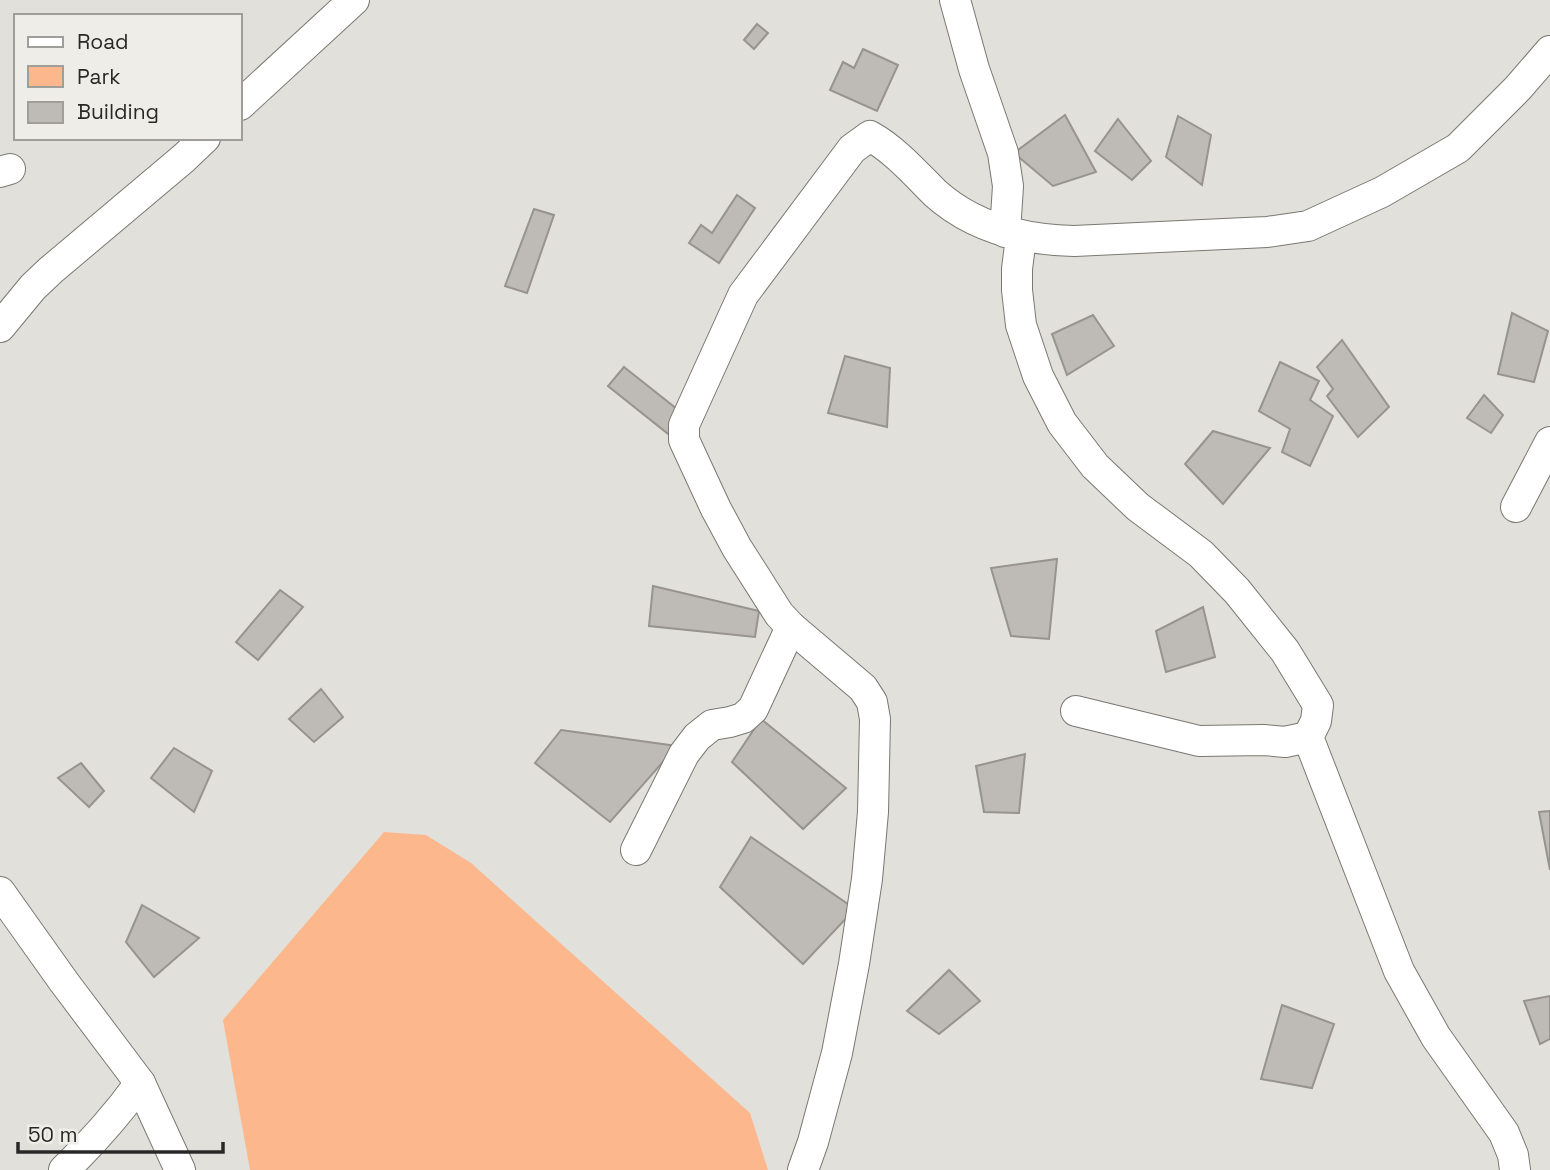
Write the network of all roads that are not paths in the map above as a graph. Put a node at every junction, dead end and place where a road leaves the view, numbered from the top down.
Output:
1 (354, 0) edge
2 (955, 0) edge
3 (1550, 51) edge
4 (242, 103) edge
5 (203, 140) edge
6 (1013, 234) junction
7 (0, 327) edge
8 (1550, 442) edge
9 (1516, 507) dead end
10 (791, 627) junction
11 (1076, 711) dead end
12 (1308, 737) junction
13 (636, 850) dead end
14 (0, 892) edge
15 (140, 1083) junction
16 (64, 1170) edge
17 (180, 1170) edge
18 (803, 1170) edge
19 (1515, 1170) edge

1 - 4 street
2 - 6 street
3 - 6 street
5 - 7 street
6 - 10 street
6 - 12 street
8 - 9 street
10 - 13 street
10 - 18 street
11 - 12 street
12 - 19 street
14 - 15 street
15 - 16 street
15 - 17 street

